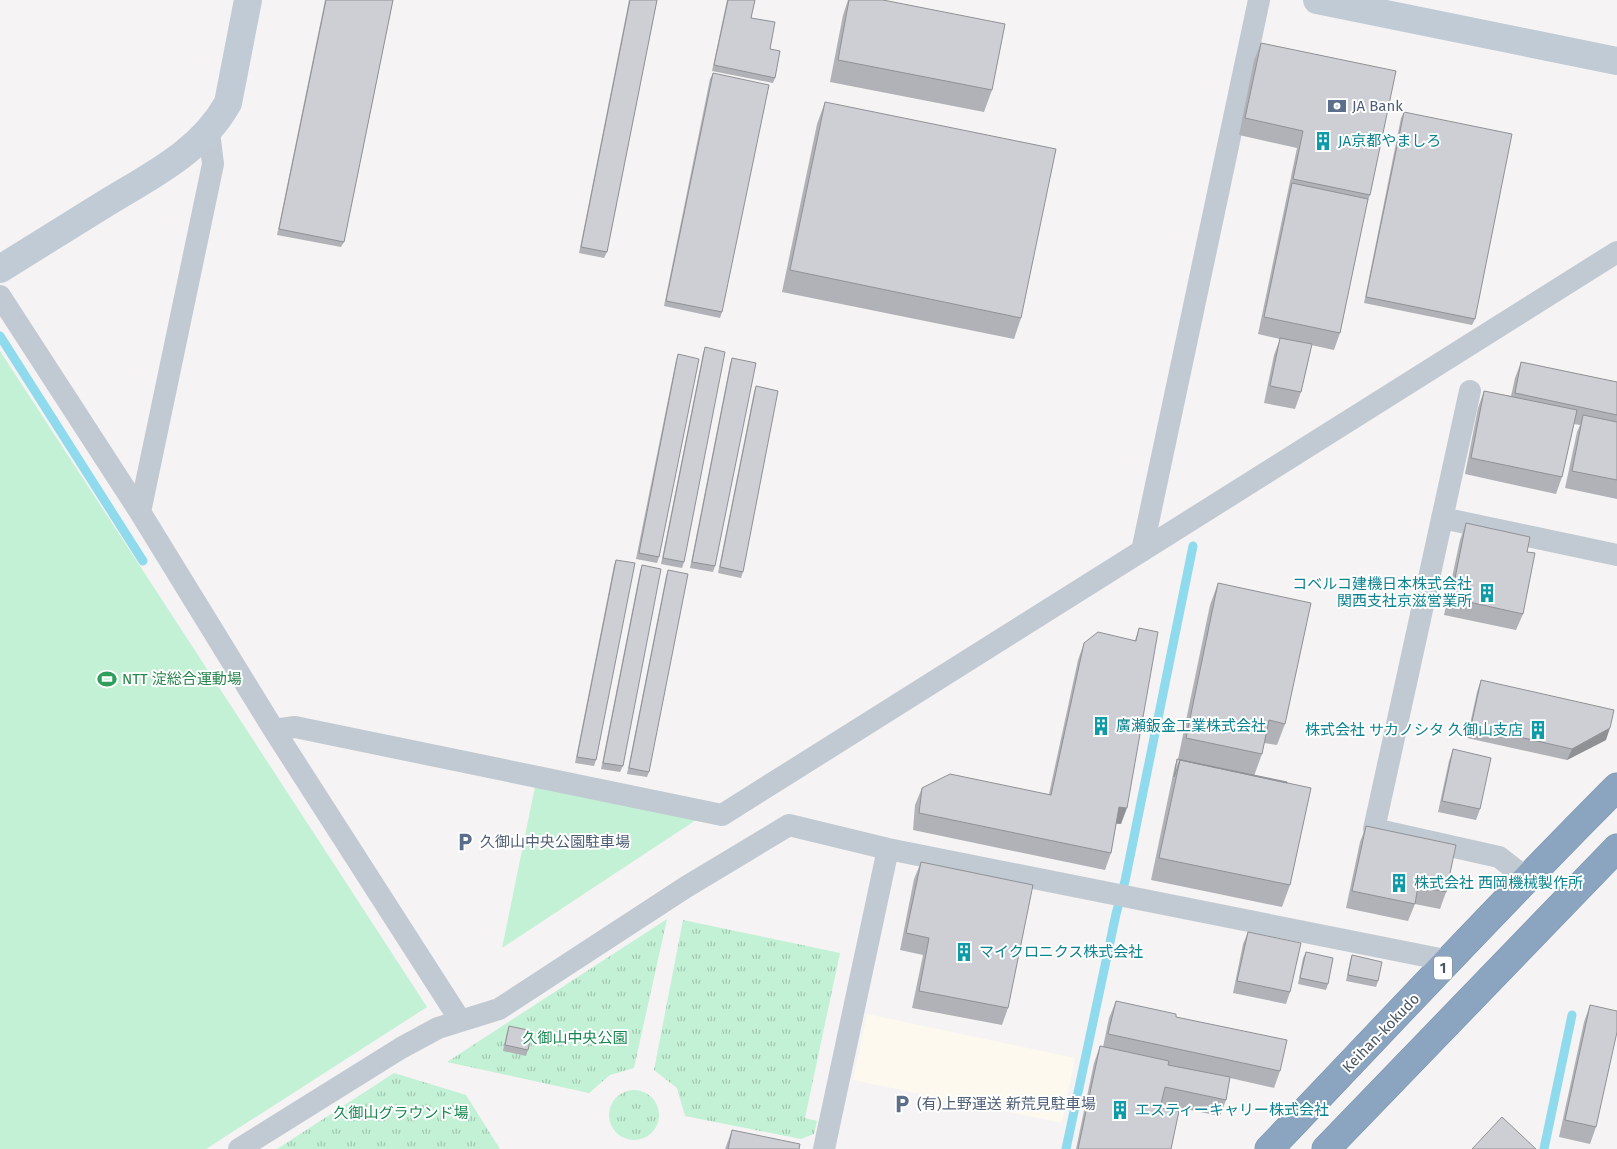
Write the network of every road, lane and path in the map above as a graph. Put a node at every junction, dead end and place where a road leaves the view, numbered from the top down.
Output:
1 (248, 0) edge
2 (1259, 0) edge
3 (1317, 0) edge
4 (1617, 62) edge
5 (209, 132) junction
6 (1617, 252) edge
7 (0, 269) edge
8 (0, 296) edge
9 (1470, 391) dead end
10 (140, 512) junction
11 (1442, 518) junction
12 (1142, 551) junction
13 (1617, 555) edge
14 (274, 730) junction
15 (1617, 786) edge
16 (1617, 848) edge
17 (888, 849) junction
18 (1526, 878) junction
19 (1450, 961) junction
20 (460, 1020) junction
21 (239, 1149) edge
22 (824, 1149) edge
23 (1269, 1149) edge
24 (1326, 1149) edge

1 - 5 street
2 - 12 street
3 - 4 street
5 - 7 street
5 - 10 street
6 - 12 street
8 - 10 street
9 - 11 street
10 - 14 street
11 - 13 street
11 - 18 street
12 - 14 street
14 - 20 street
15 - 18 highway, Keihan-kokudo / 1
16 - 24 highway
17 - 19 street
17 - 20 street
17 - 22 street
18 - 19 highway, Keihan-kokudo / 1
19 - 23 highway, Keihan-kokudo / 1
20 - 21 street

